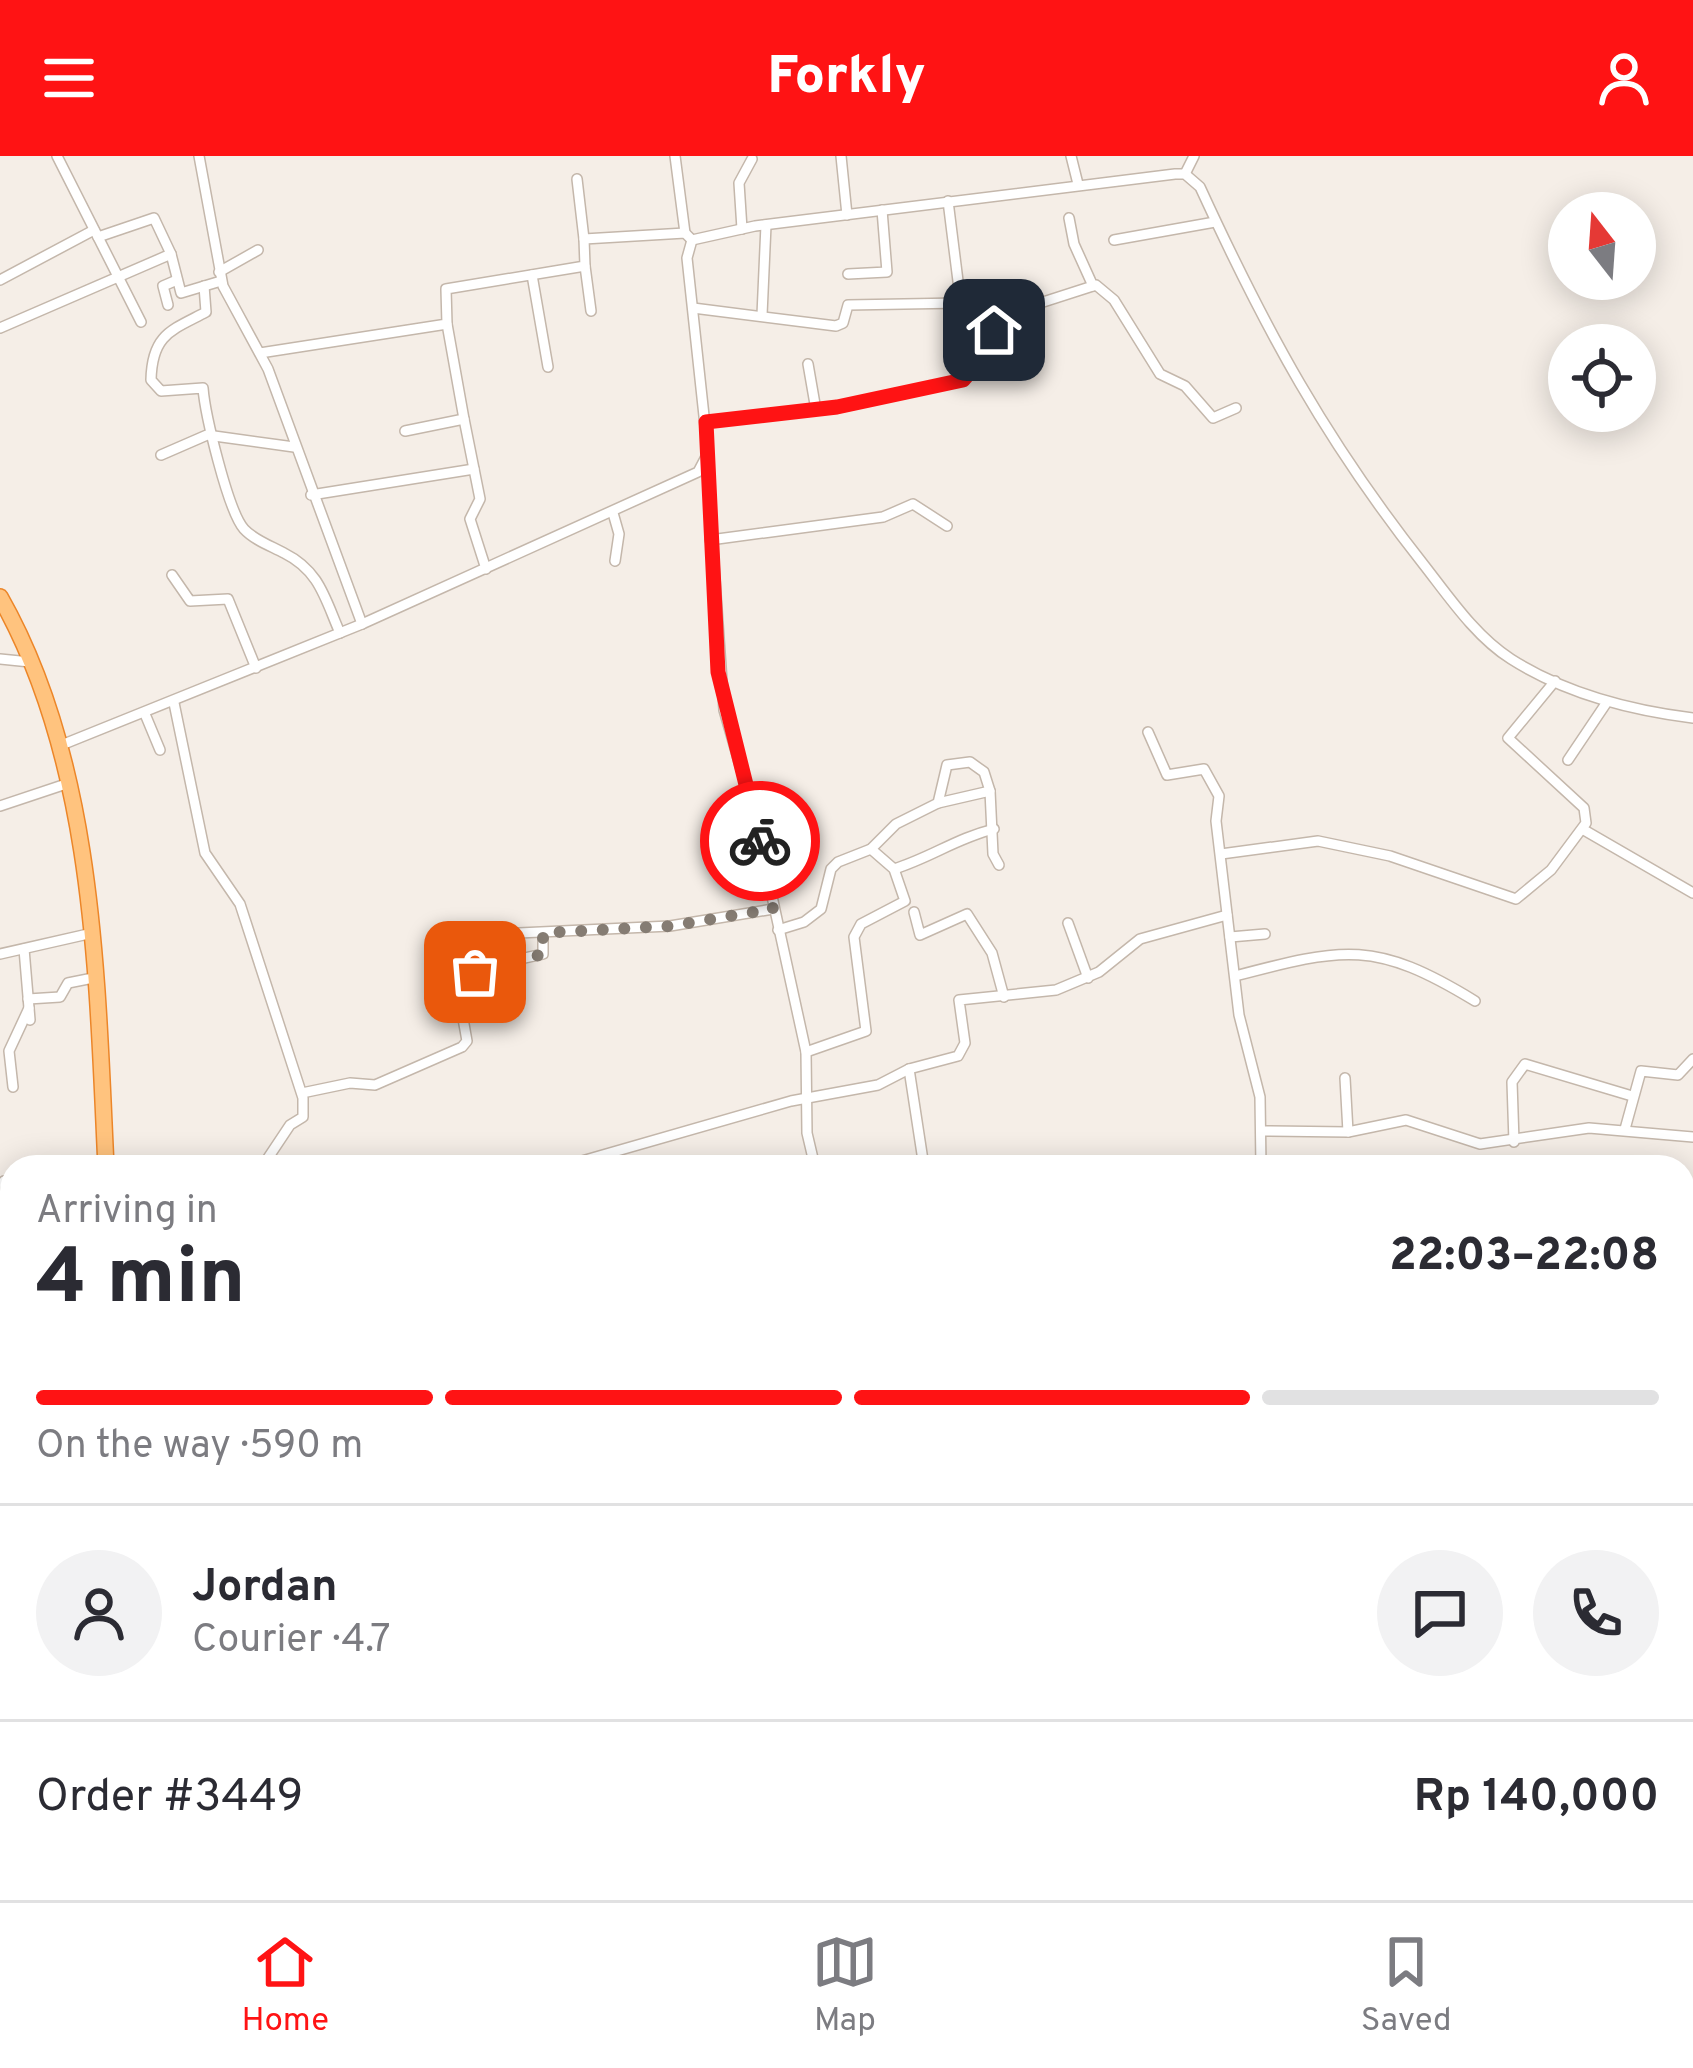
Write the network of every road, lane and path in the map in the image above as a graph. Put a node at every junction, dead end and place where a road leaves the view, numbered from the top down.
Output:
1 (57, 156) edge
2 (199, 156) edge
3 (676, 156) edge
4 (841, 156) edge
5 (1071, 156) edge
6 (1194, 156) edge
7 (752, 159) edge
8 (1185, 174) junction
9 (577, 179) dead end
10 (1078, 184) junction
11 (948, 201) junction
12 (882, 210) junction
13 (847, 215) junction
14 (1069, 218) dead end
15 (1215, 222) junction
16 (766, 225) junction
17 (742, 229) junction
18 (96, 233) junction
19 (688, 237) junction
20 (584, 239) junction
21 (1114, 240) dead end
22 (259, 250) dead end
23 (171, 254) junction
24 (585, 266) junction
25 (848, 274) dead end
26 (532, 275) junction
27 (118, 276) junction
28 (220, 276) junction
29 (0, 280) edge
30 (177, 280) junction
31 (204, 286) junction
32 (1093, 286) junction
33 (960, 303) junction
34 (168, 305) dead end
35 (694, 308) junction
36 (591, 311) dead end
37 (762, 316) junction
38 (141, 322) dead end
39 (447, 324) junction
40 (0, 328) edge
41 (965, 337) junction
42 (260, 353) junction
43 (808, 364) dead end
44 (548, 367) dead end
45 (1237, 408) dead end
46 (816, 410) junction
47 (464, 419) junction
48 (706, 422) junction
49 (405, 431) dead end
50 (207, 435) junction
51 (294, 447) junction
52 (160, 455) dead end
53 (707, 462) junction
54 (474, 469) junction
55 (311, 495) junction
56 (613, 513) junction
57 (947, 526) dead end
58 (710, 540) junction
59 (615, 560) dead end
60 (486, 569) junction
61 (172, 575) dead end
62 (0, 597) edge
63 (362, 624) junction
64 (340, 633) junction
65 (0, 659) edge
66 (35, 662) junction
67 (256, 668) junction
68 (1555, 681) junction
69 (1607, 702) junction
70 (174, 703) junction
71 (145, 714) junction
72 (1693, 718) edge
73 (1148, 732) dead end
74 (58, 746) junction
75 (160, 750) dead end
76 (1568, 760) dead end
77 (69, 783) junction
78 (990, 791) junction
79 (938, 803) junction
80 (0, 806) edge
81 (994, 829) junction
82 (1585, 830) junction
83 (871, 849) junction
84 (1221, 854) junction
85 (999, 865) dead end
86 (894, 869) junction
87 (1693, 893) edge
88 (773, 909) junction
89 (914, 912) dead end
90 (1227, 915) junction
91 (1068, 923) dead end
92 (778, 930) junction
93 (543, 933) junction
94 (88, 934) junction
95 (496, 934) dead end
96 (1265, 934) dead end
97 (1230, 938) junction
98 (24, 949) junction
99 (0, 954) edge
100 (1235, 976) junction
101 (93, 978) junction
102 (1088, 978) junction
103 (1004, 997) junction
104 (1475, 1001) dead end
105 (29, 1009) junction
106 (806, 1052) junction
107 (1693, 1060) edge
108 (909, 1069) junction
109 (1345, 1078) dead end
110 (13, 1087) dead end
111 (302, 1093) junction
112 (810, 1096) junction
113 (1632, 1096) junction
114 (1625, 1129) junction
115 (1262, 1131) junction
116 (1348, 1132) junction
117 (1693, 1137) edge
118 (1514, 1142) junction
119 (105, 1155) edge
120 (270, 1155) edge
121 (603, 1155) edge
122 (812, 1155) edge
123 (922, 1155) edge
124 (1261, 1155) edge

1 - 18 street
2 - 28 street
3 - 19 street
4 - 13 street
5 - 10 street
6 - 8 street
7 - 17 street
8 - 10 street
8 - 15 street
9 - 20 street
10 - 11 street
11 - 12 street
11 - 33 street
12 - 13 street
12 - 25 street
13 - 16 street
14 - 32 street
15 - 21 street
15 - 68 street
16 - 17 street
16 - 37 street
17 - 19 street
18 - 23 street
18 - 27 street
18 - 29 street
19 - 20 street
19 - 35 street
20 - 24 street
22 - 28 street
23 - 27 street
23 - 30 street
24 - 26 street
24 - 36 street
26 - 39 street
26 - 44 street
27 - 38 street
27 - 40 street
28 - 31 street
28 - 42 street
30 - 31 street
30 - 34 street
31 - 50 street
32 - 41 street
32 - 45 street
33 - 37 street
33 - 41 street
35 - 37 street
35 - 48 street
39 - 42 street
39 - 47 street
41 - 46 street
42 - 51 street
43 - 46 street
46 - 48 street
47 - 49 street
47 - 54 street
48 - 53 street
50 - 51 street
50 - 52 street
50 - 64 street
51 - 55 street
53 - 56 street
53 - 58 street
54 - 55 street
54 - 60 street
55 - 63 street
56 - 59 street
56 - 60 street
57 - 58 street
58 - 88 street
60 - 63 street
61 - 67 street
62 - 66 highway
63 - 64 street
64 - 67 street
65 - 66 street
66 - 74 highway
67 - 70 street
68 - 69 street
68 - 82 street
69 - 72 street
69 - 76 street
70 - 71 street
70 - 111 street
71 - 74 street
71 - 75 street
73 - 84 street
74 - 77 highway
77 - 80 street
77 - 94 highway
78 - 79 street
78 - 79 street
78 - 81 street
79 - 83 street
81 - 85 street
81 - 86 street
82 - 84 street
82 - 87 street
83 - 86 street
83 - 92 street
84 - 90 street
86 - 106 street
88 - 92 street
88 - 93 street
89 - 103 street
90 - 97 street
90 - 102 street
91 - 102 street
92 - 106 street
93 - 95 street
93 - 111 street
94 - 98 street
94 - 101 highway
96 - 97 street
97 - 100 street
98 - 99 street
98 - 105 street
100 - 104 street
100 - 115 street
101 - 105 street
101 - 119 highway
102 - 103 street
103 - 108 street
105 - 110 street
106 - 112 street
107 - 113 street
108 - 112 street
108 - 123 street
109 - 116 street
111 - 120 street
112 - 121 street
112 - 122 street
113 - 114 street
113 - 118 street
114 - 117 street
114 - 118 street
115 - 116 street
115 - 124 street
116 - 118 street

